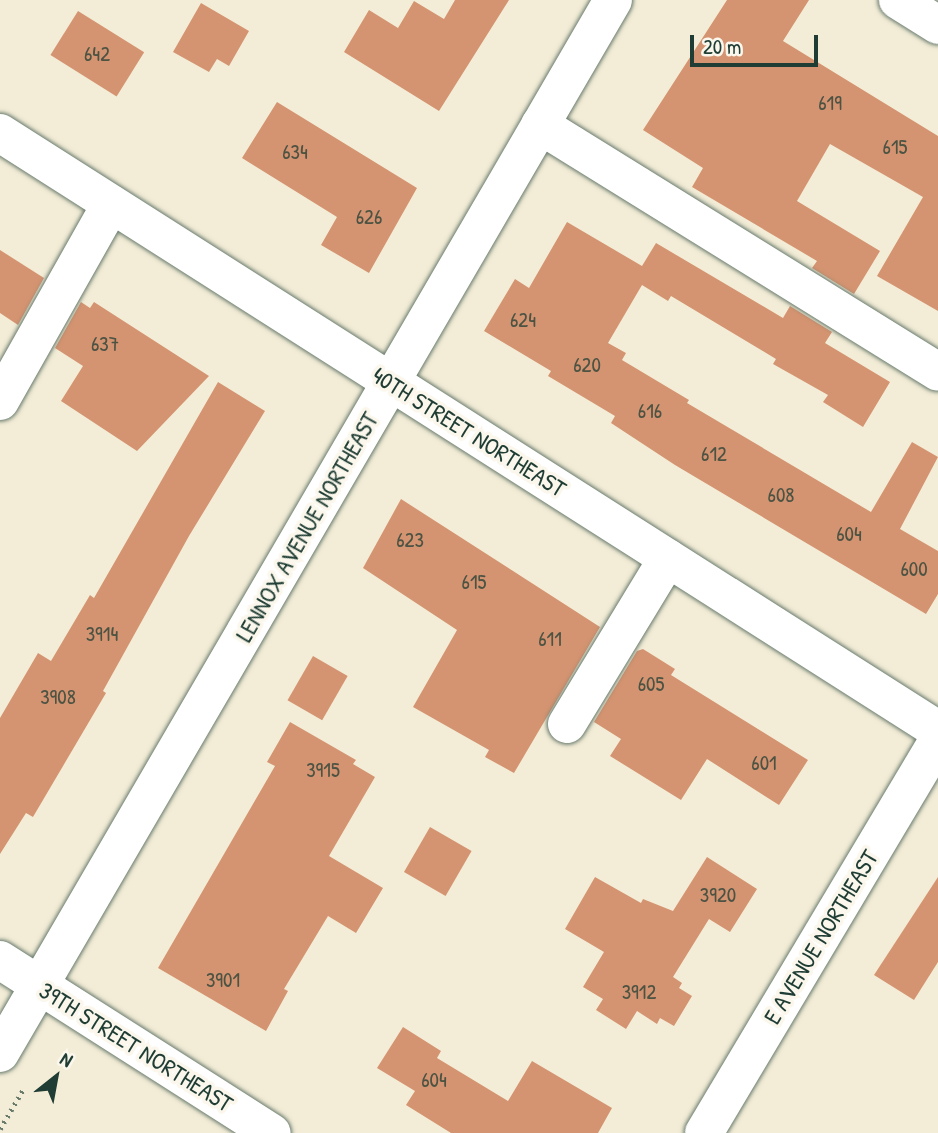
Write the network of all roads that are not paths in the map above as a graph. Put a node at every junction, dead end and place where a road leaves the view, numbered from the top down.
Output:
1 (613, 0) edge
2 (898, 0) edge
3 (938, 25) edge
4 (540, 125) junction
5 (0, 133) edge
6 (111, 204) junction
7 (938, 372) edge
8 (391, 382) junction
9 (0, 401) edge
10 (668, 558) junction
11 (567, 724) dead end
12 (938, 730) edge
13 (938, 741) edge
14 (0, 960) edge
15 (40, 986) junction
16 (0, 1053) edge
17 (272, 1133) edge
18 (704, 1133) edge

1 - 4 street, LENNOX AVENUE NORTHEAST
2 - 3 street
4 - 7 street
4 - 8 street, LENNOX AVENUE NORTHEAST
5 - 6 street, 40TH STREET NORTHEAST
6 - 8 street, 40TH STREET NORTHEAST
6 - 9 street
8 - 10 street, 40TH STREET NORTHEAST
8 - 15 street, LENNOX AVENUE NORTHEAST
10 - 11 street
10 - 12 street, 40TH STREET NORTHEAST
13 - 18 street, E AVENUE NORTHEAST
14 - 15 street, 39TH STREET NORTHEAST
15 - 16 street, LENNOX AVENUE NORTHEAST
15 - 17 street, 39TH STREET NORTHEAST

